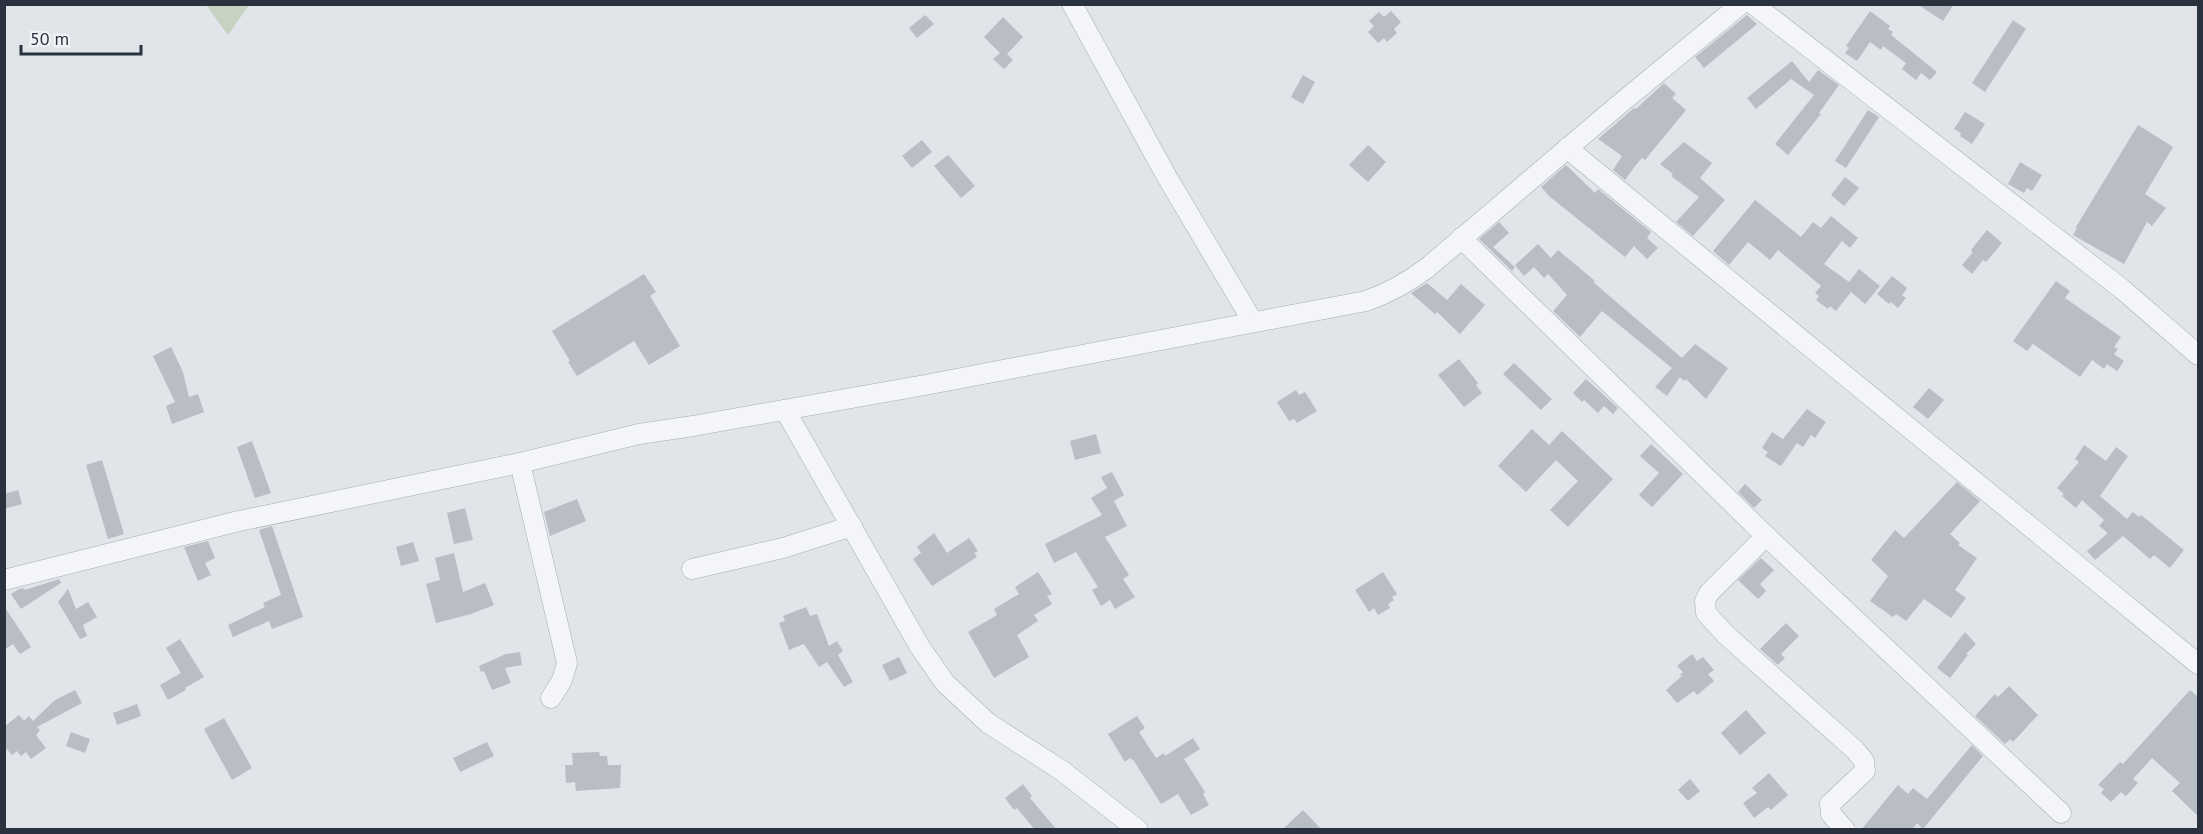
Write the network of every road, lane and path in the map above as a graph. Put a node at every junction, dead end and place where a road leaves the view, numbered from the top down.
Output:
1 (1072, 4) edge
2 (1741, 4) edge
3 (1754, 4) edge
4 (1567, 148) junction
5 (1461, 238) junction
6 (1253, 322) junction
7 (2199, 354) edge
8 (785, 410) junction
9 (520, 463) junction
10 (852, 526) junction
11 (1766, 536) junction
12 (692, 569) dead end
13 (4, 580) edge
14 (2199, 664) edge
15 (551, 698) dead end
16 (2061, 813) dead end
17 (1138, 830) edge
18 (1845, 830) edge

1 - 6 street
2 - 4 street
3 - 7 street
4 - 5 street
4 - 14 street
5 - 6 street
5 - 11 street
6 - 8 street
8 - 9 street
8 - 10 street
9 - 13 street
9 - 15 street
10 - 12 street
10 - 17 street
11 - 16 street
11 - 18 street

